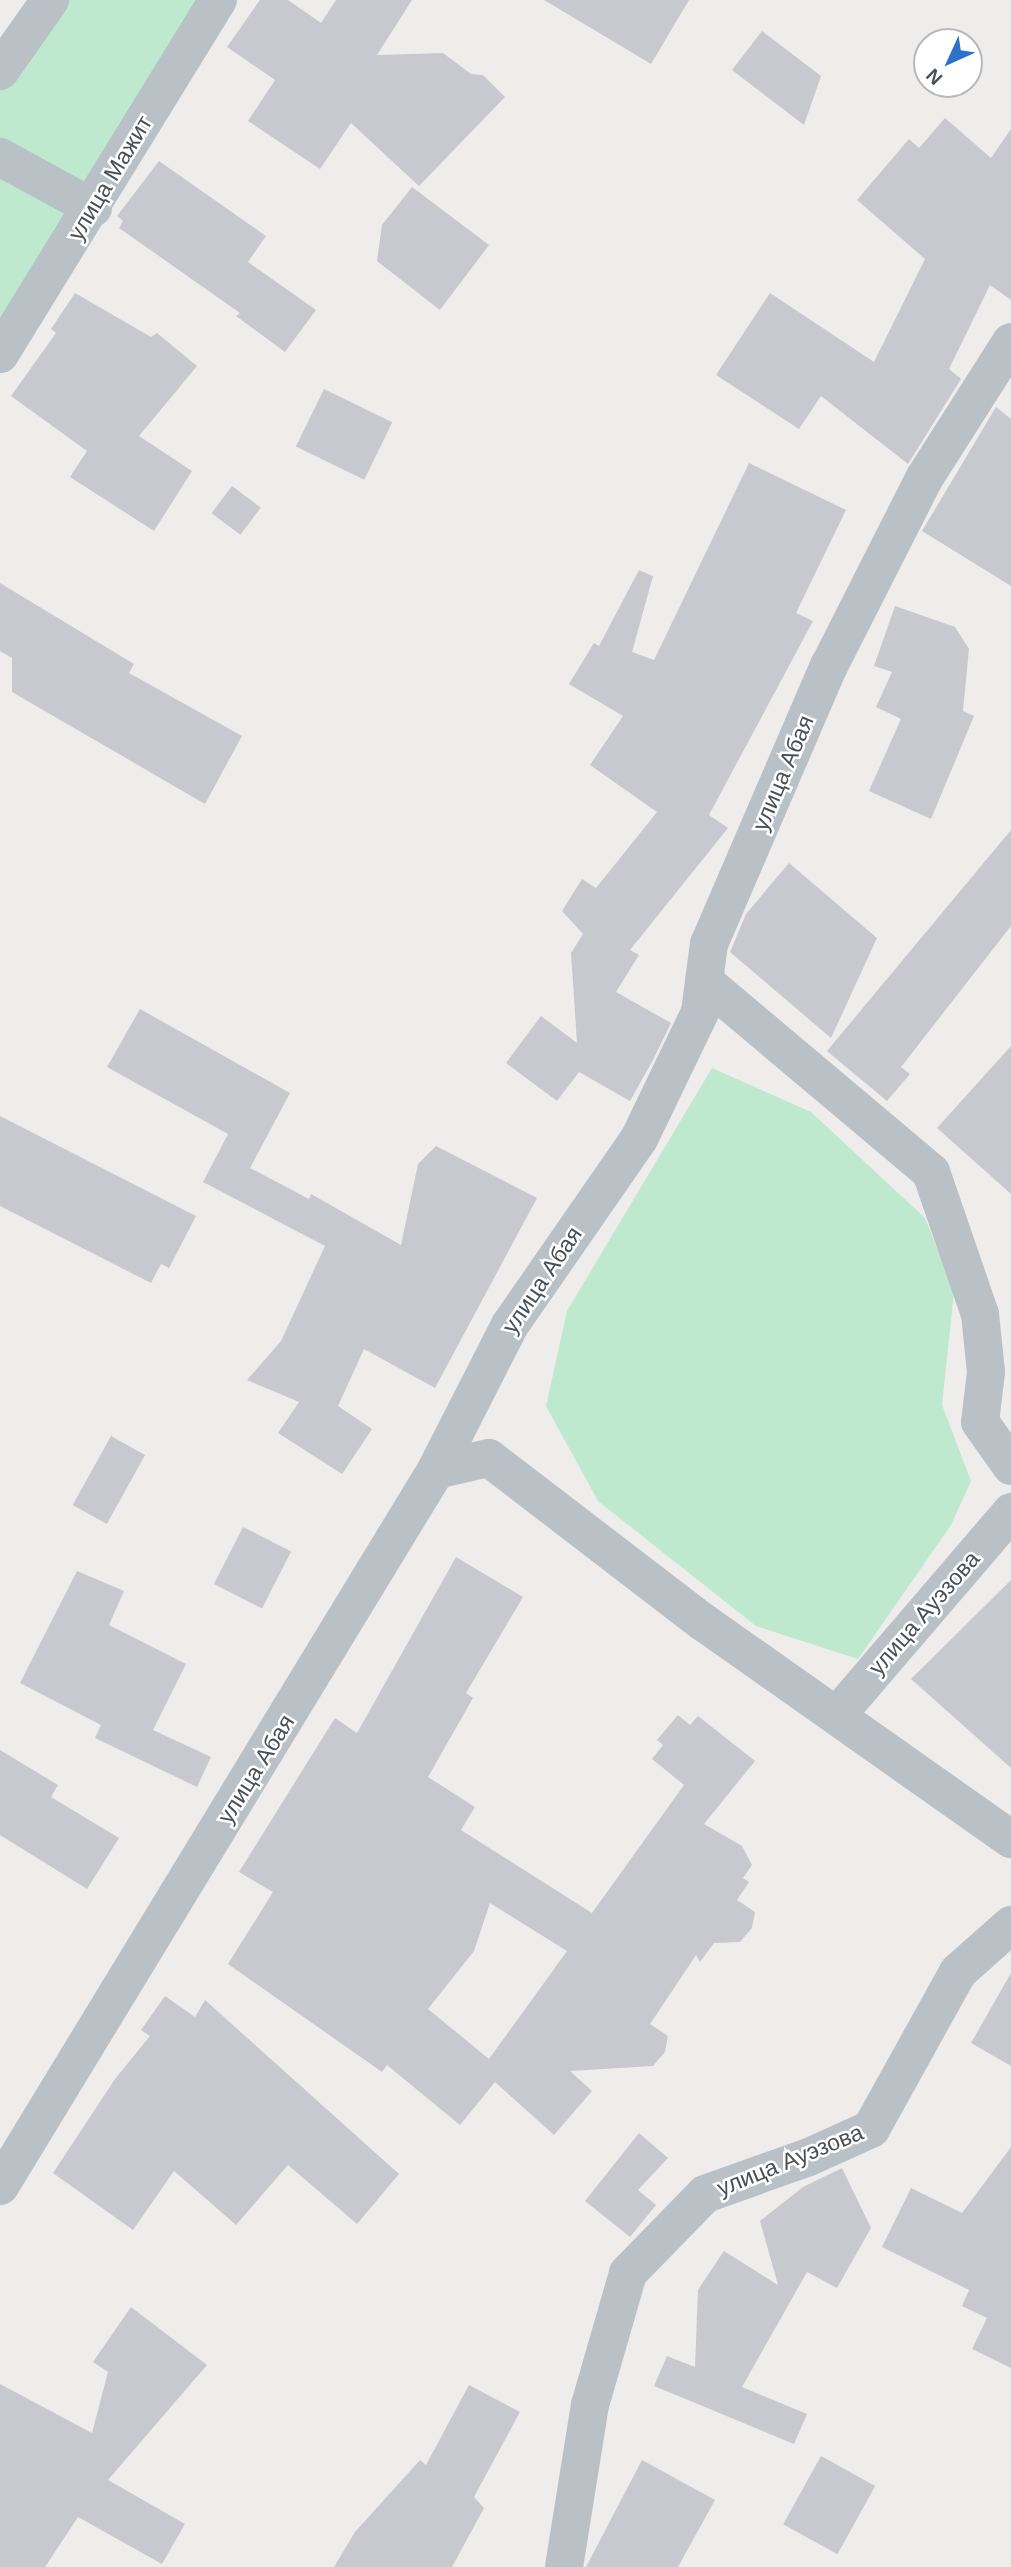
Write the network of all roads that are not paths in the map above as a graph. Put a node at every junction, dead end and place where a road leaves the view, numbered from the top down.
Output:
1 (50, 0) edge
2 (218, 0) edge
3 (0, 71) edge
4 (0, 157) edge
5 (93, 208) junction
6 (1011, 342) edge
7 (0, 354) edge
8 (704, 981) junction
9 (1011, 1466) edge
10 (436, 1470) junction
11 (1011, 1512) edge
12 (838, 1714) junction
13 (1011, 1839) edge
14 (1011, 1925) edge
15 (0, 2186) edge
16 (564, 2567) edge

1 - 3 street
2 - 5 street, улица Мажит
4 - 5 street
5 - 7 street, улица Мажит
6 - 8 street, улица Абая
8 - 9 street
8 - 10 street, улица Абая
10 - 12 street
10 - 15 street, улица Абая
11 - 12 street, улица Ауэзова
12 - 13 street
14 - 16 street, улица Ауэзова

